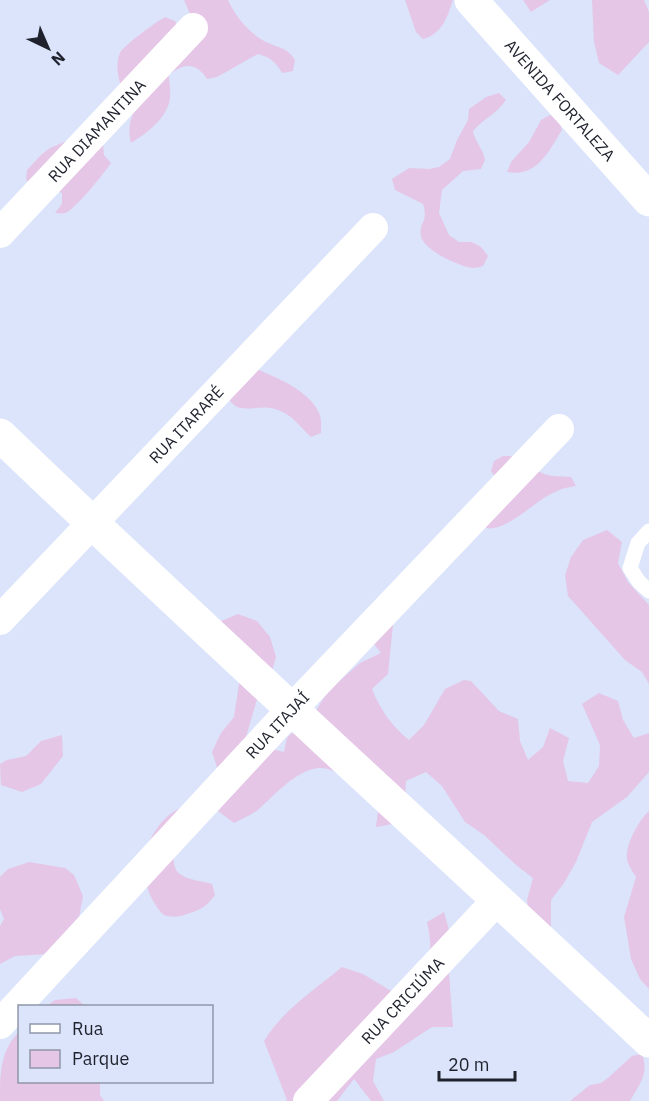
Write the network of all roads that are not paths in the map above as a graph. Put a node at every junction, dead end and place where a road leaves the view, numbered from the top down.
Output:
1 (471, 0) edge
2 (193, 28) dead end
3 (649, 200) edge
4 (373, 228) dead end
5 (0, 233) edge
6 (559, 429) dead end
7 (0, 435) edge
8 (91, 523) junction
9 (649, 531) edge
10 (649, 591) edge
11 (0, 620) edge
12 (291, 710) junction
13 (498, 899) junction
14 (0, 1024) edge
15 (649, 1041) edge
16 (308, 1101) edge

1 - 3 street, AVENIDA FORTALEZA
2 - 5 street, RUA DIAMANTINA
4 - 8 street, RUA ITARARÉ
6 - 12 street, RUA ITAJAÍ
7 - 8 street
8 - 11 street, RUA ITARARÉ
8 - 12 street
9 - 10 lane
12 - 13 street
12 - 14 street, RUA ITAJAÍ
13 - 15 street
13 - 16 street, RUA CRICIÚMA

